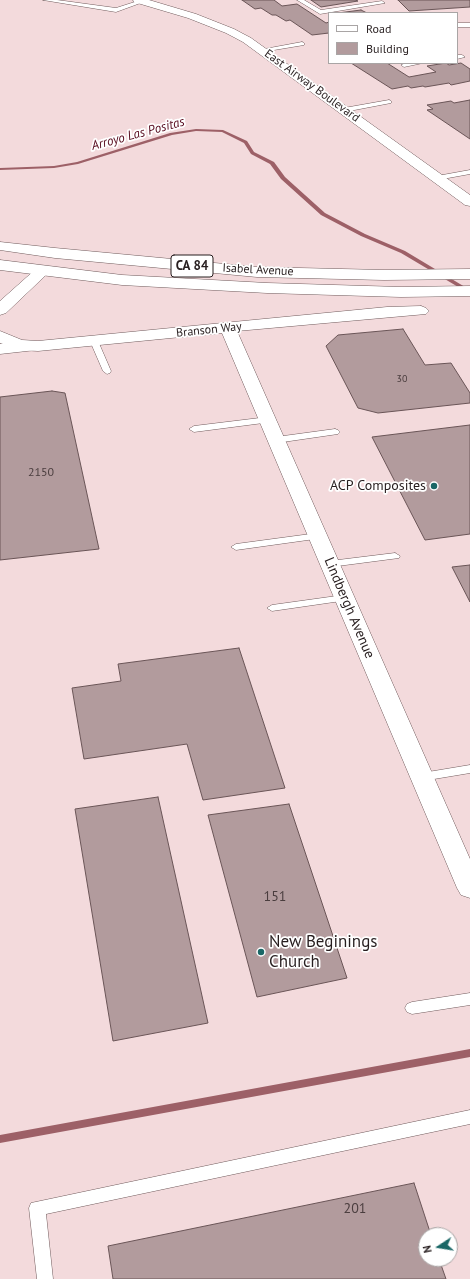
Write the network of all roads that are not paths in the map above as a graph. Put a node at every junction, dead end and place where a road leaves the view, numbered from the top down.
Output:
1 (46, 0) edge
2 (300, 0) edge
3 (141, 1) edge
4 (382, 3) dead end
5 (320, 12) junction
6 (328, 17) edge
7 (470, 25) edge
8 (458, 26) edge
9 (302, 44) dead end
10 (262, 50) junction
11 (415, 64) edge
12 (404, 66) dead end
13 (389, 102) dead end
14 (344, 110) junction
15 (470, 172) edge
16 (438, 178) junction
17 (470, 202) edge
18 (0, 246) edge
19 (0, 265) edge
20 (42, 271) junction
21 (470, 274) edge
22 (470, 291) edge
23 (0, 310) edge
24 (421, 311) dead end
25 (228, 328) junction
26 (0, 336) edge
27 (94, 341) junction
28 (30, 346) junction
29 (0, 350) edge
30 (107, 371) dead end
31 (268, 420) junction
32 (194, 429) dead end
33 (335, 432) dead end
34 (276, 440) junction
35 (318, 536) junction
36 (236, 547) dead end
37 (395, 556) dead end
38 (330, 564) junction
39 (344, 598) junction
40 (272, 608) dead end
41 (470, 769) edge
42 (422, 777) junction
43 (470, 888) edge
44 (470, 999) edge
45 (412, 1008) dead end
46 (470, 1117) edge
47 (45, 1279) edge

1 - 3 lane
2 - 5 lane
3 - 10 main road, East Airway Boulevard
4 - 5 lane
5 - 6 lane
7 - 8 lane
9 - 10 lane
10 - 14 main road, East Airway Boulevard
11 - 12 lane
13 - 14 lane
14 - 16 main road, East Airway Boulevard
15 - 16 lane
16 - 17 main road, East Airway Boulevard
18 - 21 main road, Isabel Avenue / CA 84
19 - 20 main road, Isabel Avenue / CA 84
20 - 22 main road, Isabel Avenue / CA 84
20 - 23 main road
24 - 25 street, Branson Way
25 - 27 street, Branson Way
25 - 31 street, Lindbergh Avenue
26 - 28 street, Branson Way
27 - 28 street, Branson Way
27 - 30 lane
28 - 29 main road
31 - 32 lane
31 - 34 street, Lindbergh Avenue
33 - 34 lane
34 - 35 street, Lindbergh Avenue
35 - 36 lane
35 - 38 street, Lindbergh Avenue
37 - 38 lane
38 - 39 street, Lindbergh Avenue
39 - 40 lane
39 - 42 street, Lindbergh Avenue
41 - 42 lane
42 - 43 street, Lindbergh Avenue
44 - 45 lane
46 - 47 lane

